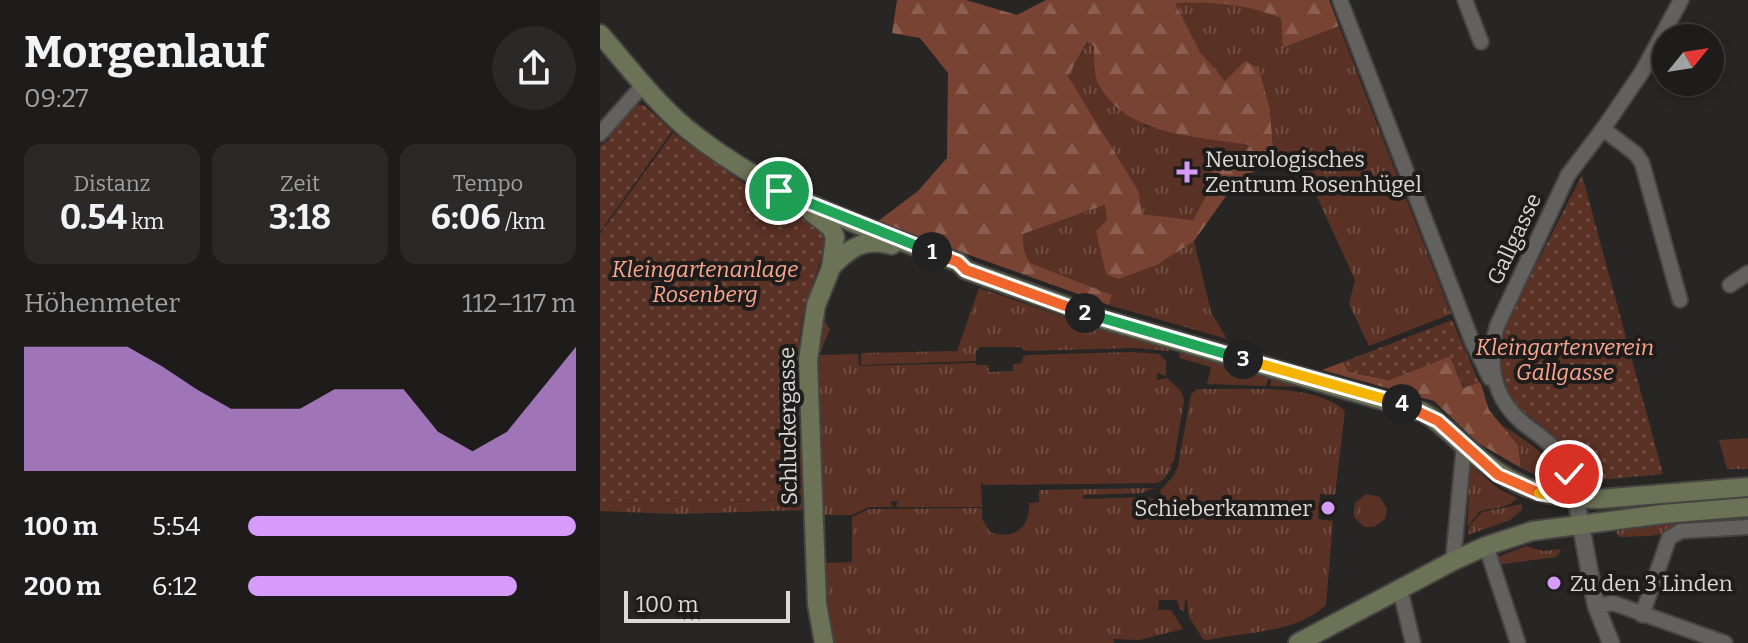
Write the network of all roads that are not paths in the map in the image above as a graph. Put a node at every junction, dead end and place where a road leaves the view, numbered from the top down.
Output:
1 (1340, 0) edge
2 (1465, 0) edge
3 (1681, 0) edge
4 (600, 34) edge
5 (1481, 42) dead end
6 (644, 84) junction
7 (1603, 129) junction
8 (600, 134) edge
9 (779, 191) junction
10 (831, 268) junction
11 (966, 270) junction
12 (1748, 273) edge
13 (1730, 285) dead end
14 (1680, 300) dead end
15 (1497, 326) junction
16 (1472, 341) junction
17 (1496, 389) junction
18 (1464, 446) junction
19 (1748, 487) edge
20 (1576, 499) junction
21 (1748, 507) edge
22 (1581, 524) junction
23 (1743, 528) edge
24 (1486, 546) junction
25 (1453, 561) junction
26 (1400, 589) junction
27 (1596, 606) junction
28 (1642, 615) junction
29 (824, 643) edge
30 (1298, 643) edge
31 (1413, 643) edge
32 (1518, 643) edge
33 (1611, 643) edge
34 (1725, 643) edge

1 - 16 street
2 - 5 street
3 - 7 street, Gallgasse
4 - 6 main road
6 - 8 street
6 - 9 main road
7 - 14 street
7 - 15 street, Gallgasse
9 - 10 main road, Schluckergasse
9 - 11 main road
10 - 11 main road
10 - 29 main road, Schluckergasse
11 - 18 main road
12 - 13 street
15 - 16 street
15 - 17 street, Gallgasse
16 - 17 street
17 - 20 street
18 - 20 main road
18 - 25 street
19 - 20 main road
20 - 22 street
21 - 22 main road
22 - 24 main road
22 - 27 street
23 - 28 street
24 - 25 main road
24 - 32 street
25 - 26 main road
26 - 30 main road
26 - 31 street
27 - 28 street
27 - 33 street
28 - 34 street

